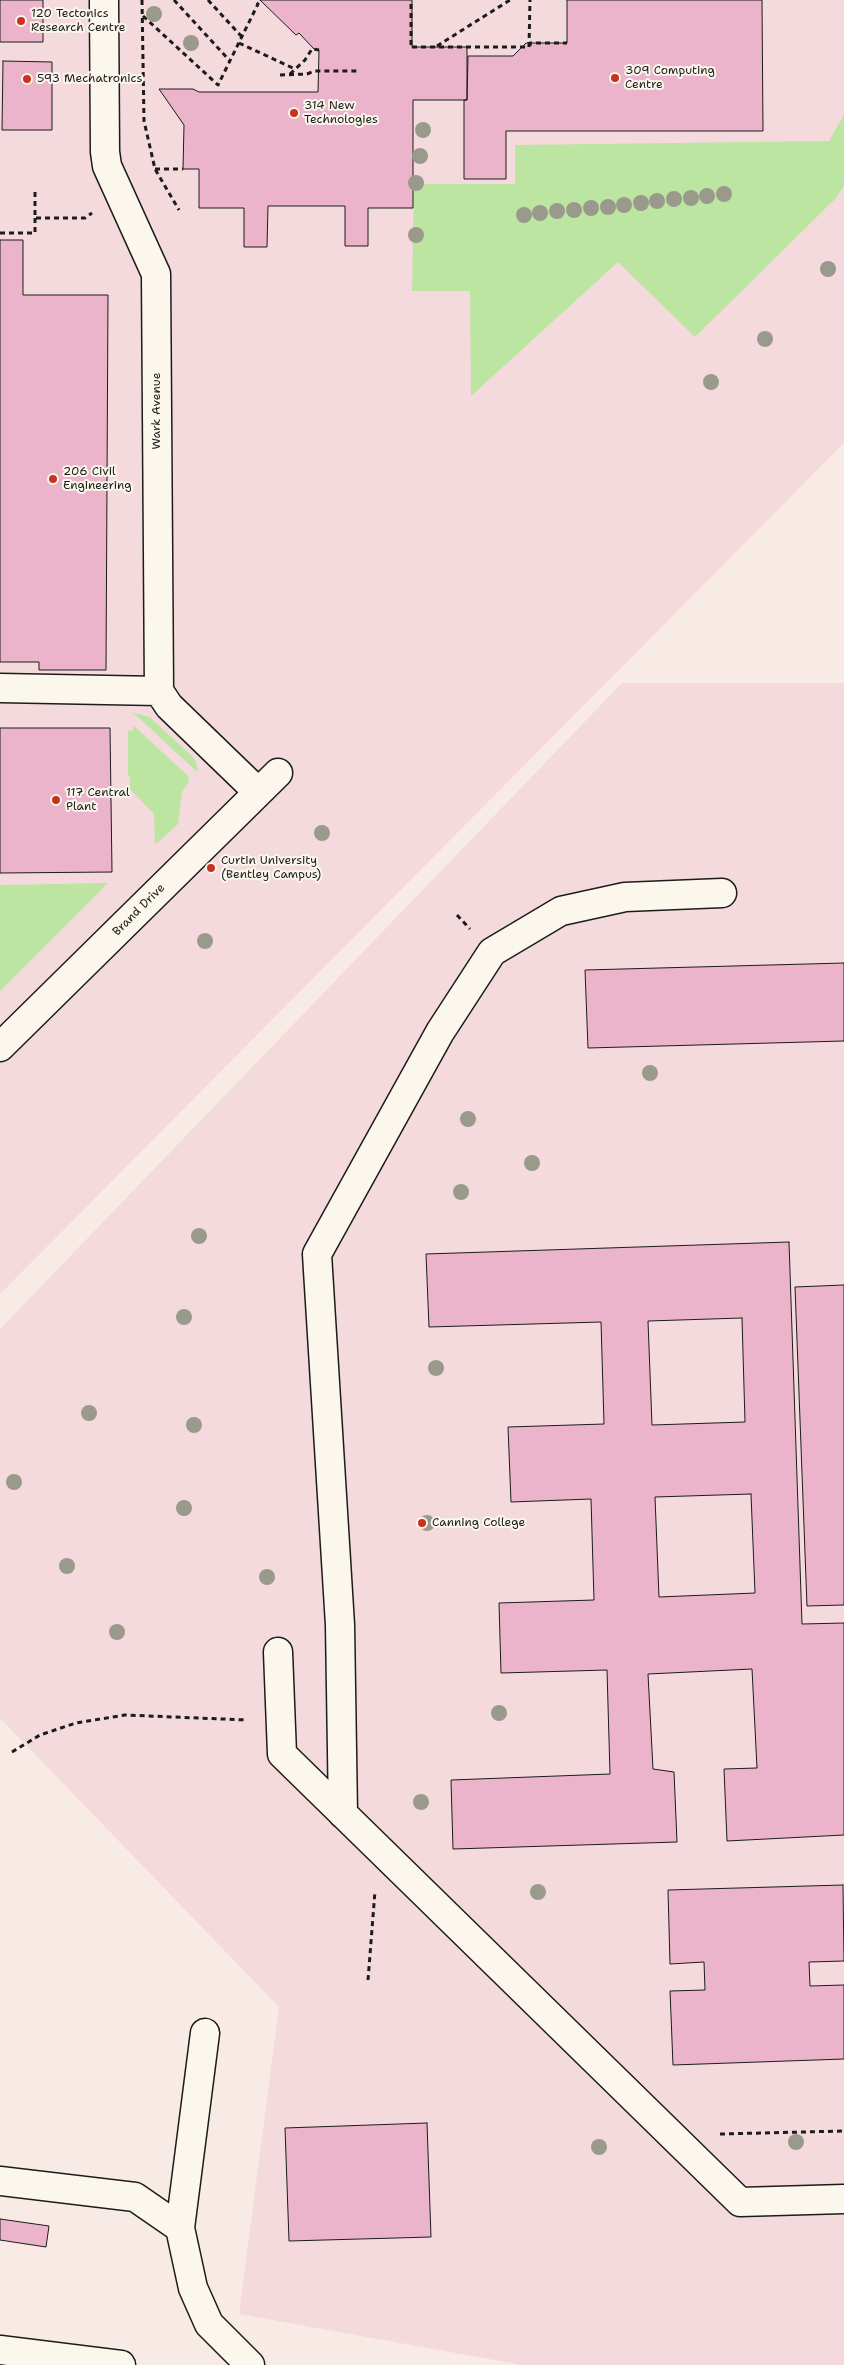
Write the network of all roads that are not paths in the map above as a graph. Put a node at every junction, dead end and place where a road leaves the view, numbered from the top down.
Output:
1 (104, 0) edge
2 (0, 688) edge
3 (159, 691) junction
4 (278, 773) dead end
5 (258, 792) junction
6 (722, 893) dead end
7 (0, 1047) edge
8 (278, 1652) dead end
9 (343, 1814) junction
10 (205, 2033) dead end
11 (0, 2181) edge
12 (844, 2199) edge
13 (180, 2228) junction
14 (0, 2350) edge
15 (121, 2365) edge
16 (250, 2365) edge

1 - 3 street, Wark Avenue
2 - 3 street
3 - 5 street
4 - 5 street, Brand Drive
5 - 7 street, Brand Drive
6 - 9 street
8 - 9 street
9 - 12 street
10 - 13 street
11 - 13 street
13 - 16 street
14 - 15 street

